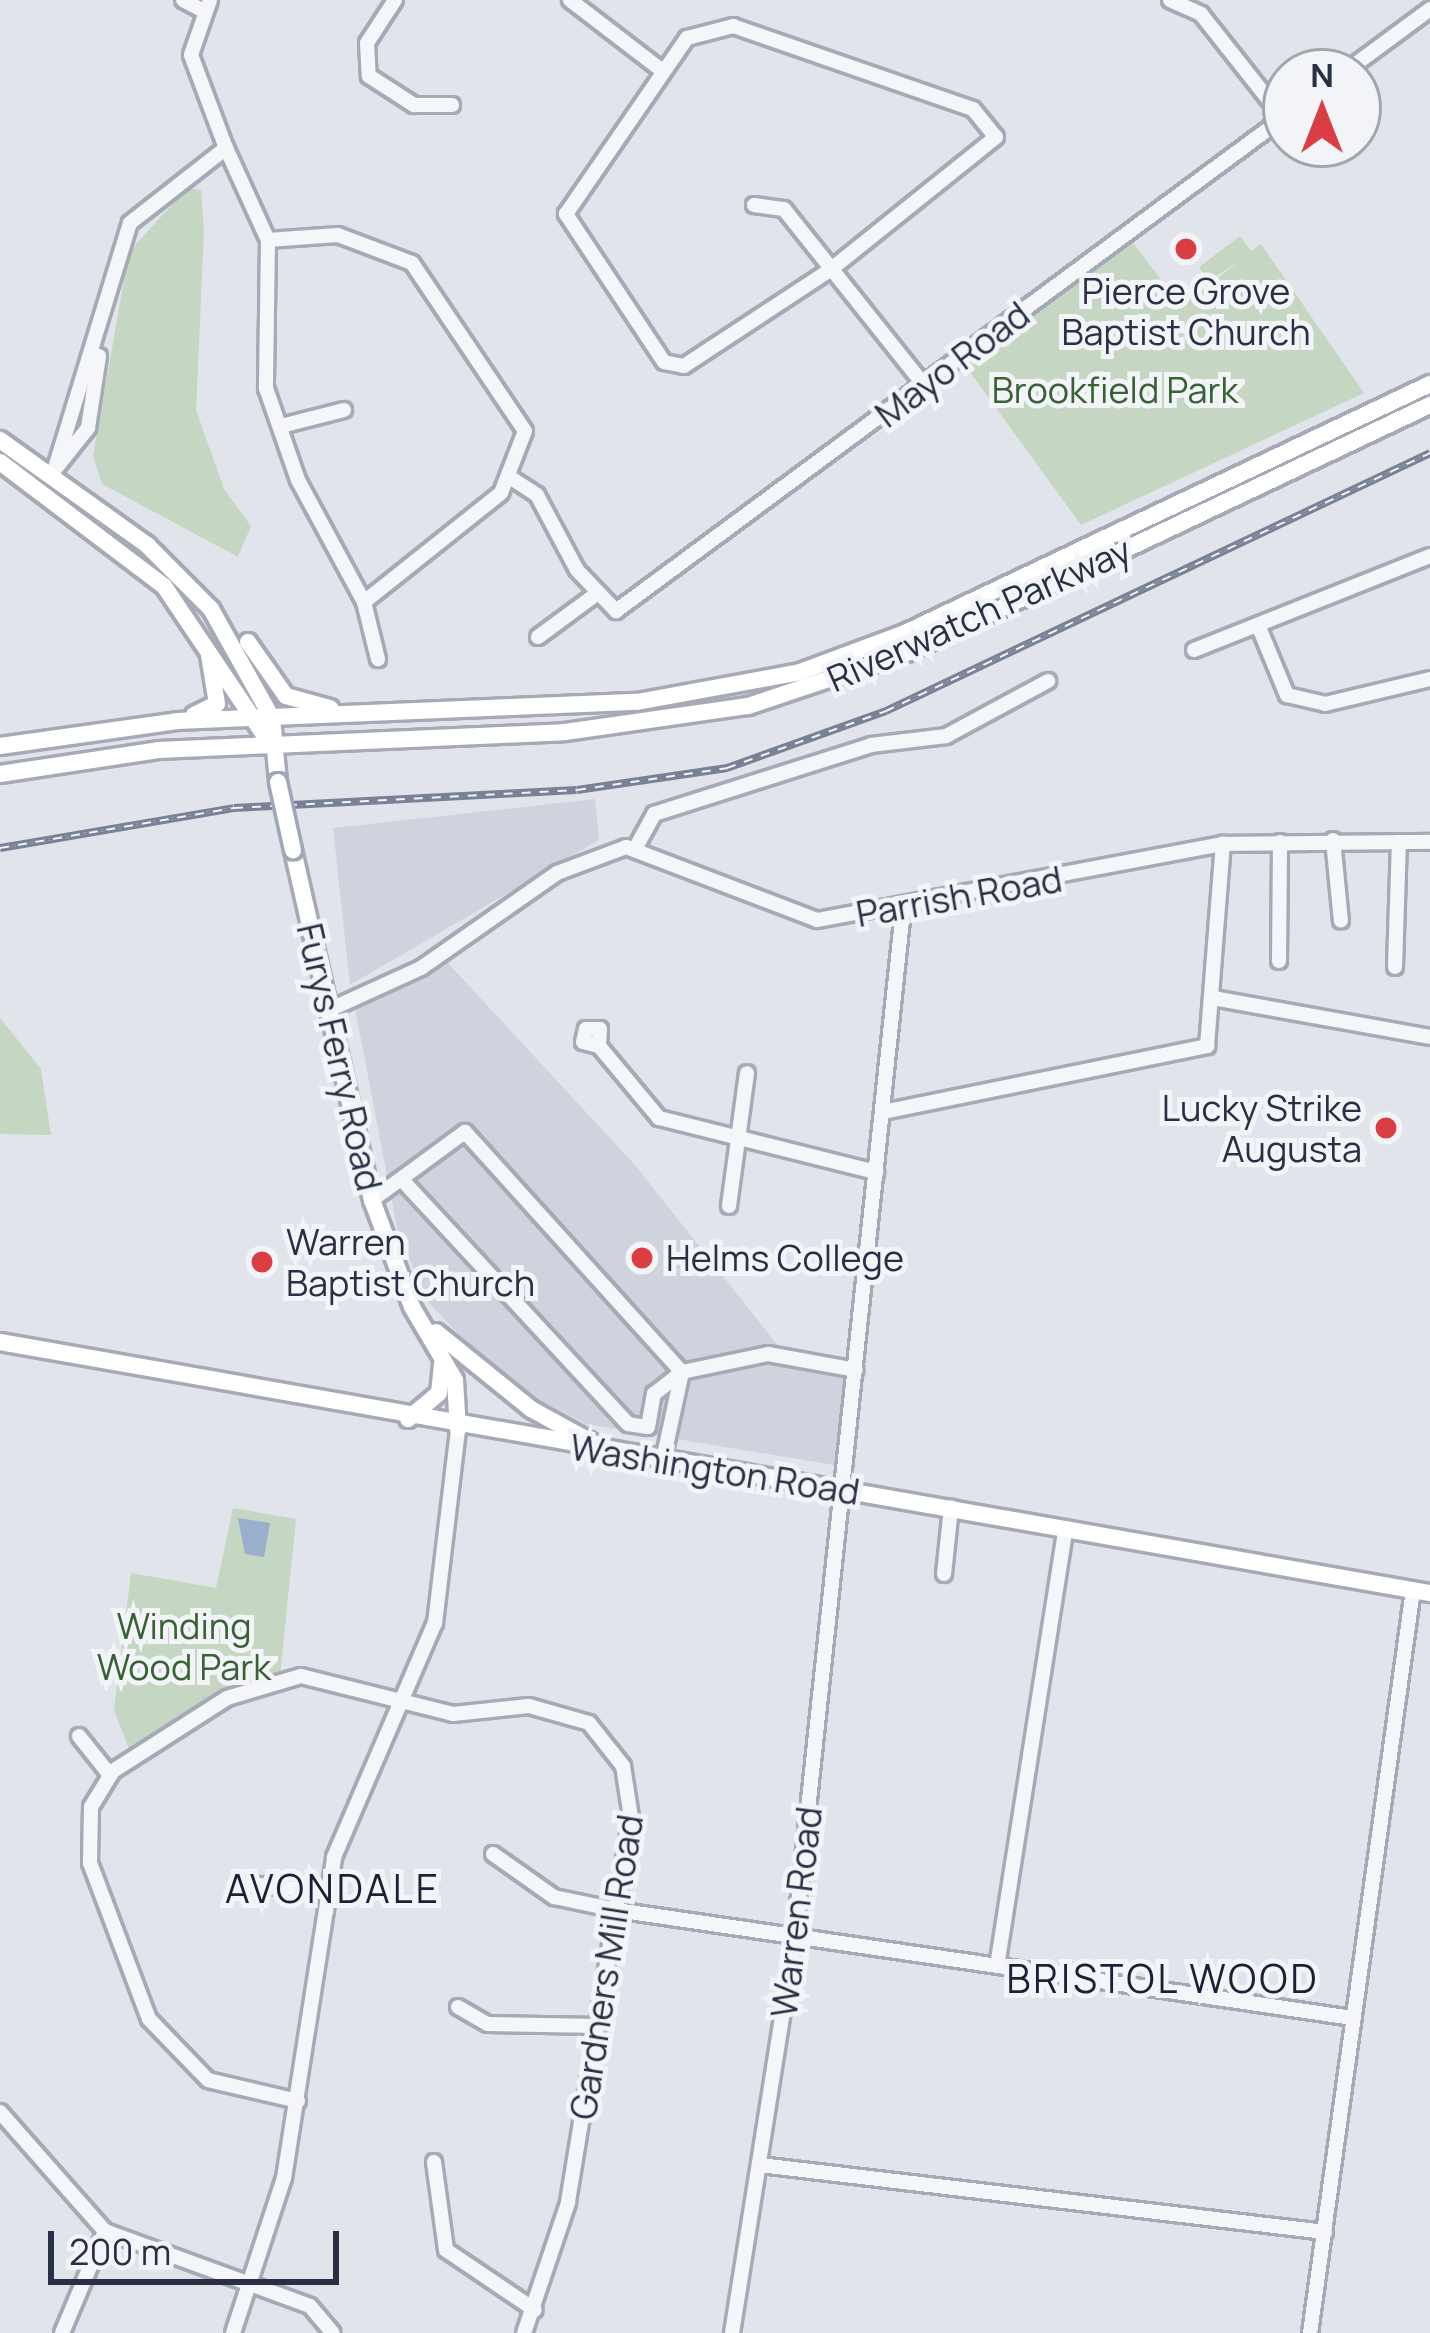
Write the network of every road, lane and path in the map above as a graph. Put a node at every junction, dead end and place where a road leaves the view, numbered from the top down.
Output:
1 (183, 0) edge
2 (395, 0) edge
3 (570, 0) edge
4 (1170, 0) edge
5 (206, 5) edge
6 (1430, 9) edge
7 (1377, 48) edge
8 (660, 68) junction
9 (1262, 90) edge
10 (452, 105) dead end
11 (1262, 133) edge
12 (226, 148) junction
13 (754, 205) dead end
14 (268, 240) junction
15 (830, 270) junction
16 (1430, 384) edge
17 (924, 386) junction
18 (1430, 405) edge
19 (344, 410) dead end
20 (281, 426) junction
21 (0, 440) edge
22 (0, 462) edge
23 (53, 471) junction
24 (511, 478) junction
25 (39, 492) junction
26 (1430, 556) edge
27 (596, 595) junction
28 (364, 602) junction
29 (211, 610) junction
30 (194, 622) junction
31 (1258, 625) junction
32 (538, 637) dead end
33 (1194, 650) dead end
34 (378, 659) dead end
35 (1430, 680) edge
36 (1048, 681) dead end
37 (355, 713) junction
38 (249, 716) junction
39 (272, 718) junction
40 (178, 721) junction
41 (269, 742) junction
42 (0, 746) edge
43 (0, 774) edge
44 (1333, 840) junction
45 (1280, 842) junction
46 (1399, 842) junction
47 (1430, 842) edge
48 (1223, 844) junction
49 (636, 847) junction
50 (903, 910) junction
51 (1341, 921) dead end
52 (1279, 961) dead end
53 (1395, 967) dead end
54 (1213, 998) junction
55 (329, 1010) junction
56 (1430, 1037) edge
57 (599, 1046) dead end
58 (747, 1073) dead end
59 (883, 1112) junction
60 (734, 1134) junction
61 (877, 1172) junction
62 (404, 1182) junction
63 (372, 1200) junction
64 (729, 1206) dead end
65 (412, 1307) junction
66 (0, 1342) edge
67 (442, 1356) junction
68 (856, 1370) junction
69 (682, 1372) junction
70 (408, 1419) junction
71 (458, 1429) junction
72 (611, 1453) junction
73 (662, 1460) junction
74 (846, 1489) junction
75 (951, 1507) junction
76 (1065, 1529) junction
77 (944, 1574) dead end
78 (1422, 1592) edge
79 (406, 1698) junction
80 (79, 1736) dead end
81 (110, 1775) junction
82 (493, 1854) dead end
83 (251, 1884) dead end
84 (329, 1893) junction
85 (616, 1910) junction
86 (795, 1933) junction
87 (998, 1960) junction
88 (458, 2007) dead end
89 (1354, 2018) junction
90 (598, 2026) junction
91 (298, 2101) junction
92 (0, 2112) edge
93 (434, 2162) dead end
94 (760, 2165) junction
95 (105, 2231) junction
96 (1325, 2232) junction
97 (251, 2283) junction
98 (535, 2310) junction
99 (62, 2333) edge
100 (233, 2333) edge
101 (333, 2333) edge
102 (524, 2333) edge
103 (732, 2333) edge
104 (1310, 2333) edge

1 - 5 street
2 - 10 street
3 - 8 street
4 - 9 street
5 - 12 street
6 - 7 street
8 - 15 street
8 - 15 street
11 - 17 street, Mayo Road
12 - 14 street
12 - 23 street
13 - 15 street
14 - 20 street
14 - 24 street
15 - 17 street
16 - 37 main road, Riverwatch Parkway
17 - 27 street, Mayo Road
18 - 41 main road, Riverwatch Parkway
19 - 20 street
20 - 28 street
21 - 23 main road
22 - 25 main road, Furys Ferry Road
23 - 25 street
23 - 29 main road
24 - 27 street
24 - 28 street
25 - 30 main road, Furys Ferry Road
26 - 31 street
27 - 32 street
28 - 34 street
29 - 37 main road
29 - 39 main road
30 - 38 main road, Furys Ferry Road
30 - 40 main road
31 - 33 street
31 - 35 street
36 - 49 street
37 - 39 main road, Riverwatch Parkway
38 - 39 main road, Riverwatch Parkway
38 - 40 main road, Riverwatch Parkway
38 - 41 main road, Furys Ferry Road
39 - 41 main road, Furys Ferry Road
40 - 42 main road, Riverwatch Parkway
41 - 43 main road, Riverwatch Parkway
41 - 55 main road, Furys Ferry Road, bridge
44 - 45 street, Parrish Road
44 - 46 street, Parrish Road
44 - 51 street
45 - 48 street, Parrish Road
45 - 52 street
46 - 47 street, Parrish Road
46 - 53 street
48 - 50 street, Parrish Road
48 - 54 street
49 - 50 street, Parrish Road
49 - 55 street
50 - 59 street, Warren Road
54 - 56 street
54 - 59 street
55 - 63 main road, Furys Ferry Road
57 - 60 street
58 - 60 street
59 - 61 street, Warren Road
60 - 61 street
60 - 64 street
61 - 68 street, Warren Road
62 - 63 street
62 - 69 street
62 - 69 street
63 - 65 main road, Furys Ferry Road
65 - 67 main road, Furys Ferry Road
65 - 72 main road
66 - 70 main road, Washington Road
67 - 70 main road
67 - 71 main road, Furys Ferry Road
68 - 69 street
68 - 74 street, Warren Road
69 - 73 street
70 - 71 main road, Washington Road
71 - 72 main road, Washington Road
71 - 79 street
72 - 73 main road, Washington Road
73 - 74 main road, Washington Road
74 - 75 main road, Washington Road
74 - 86 street, Warren Road
75 - 76 main road, Washington Road
75 - 77 street
76 - 78 main road, Washington Road
76 - 87 street
78 - 89 street
79 - 81 street, Gardners Mill Road
79 - 84 street
79 - 85 street, Gardners Mill Road
80 - 81 street
81 - 91 street
82 - 85 street
83 - 84 street
84 - 91 street
85 - 86 street
85 - 90 street, Gardners Mill Road
86 - 87 street
86 - 94 street, Warren Road
87 - 89 street
88 - 90 street
89 - 96 street
90 - 98 street, Gardners Mill Road
91 - 97 street
92 - 95 street
93 - 98 street
94 - 96 street
94 - 103 street, Warren Road
95 - 97 street
95 - 99 street
96 - 104 street
97 - 100 street
97 - 101 street
98 - 102 street, Gardners Mill Road

